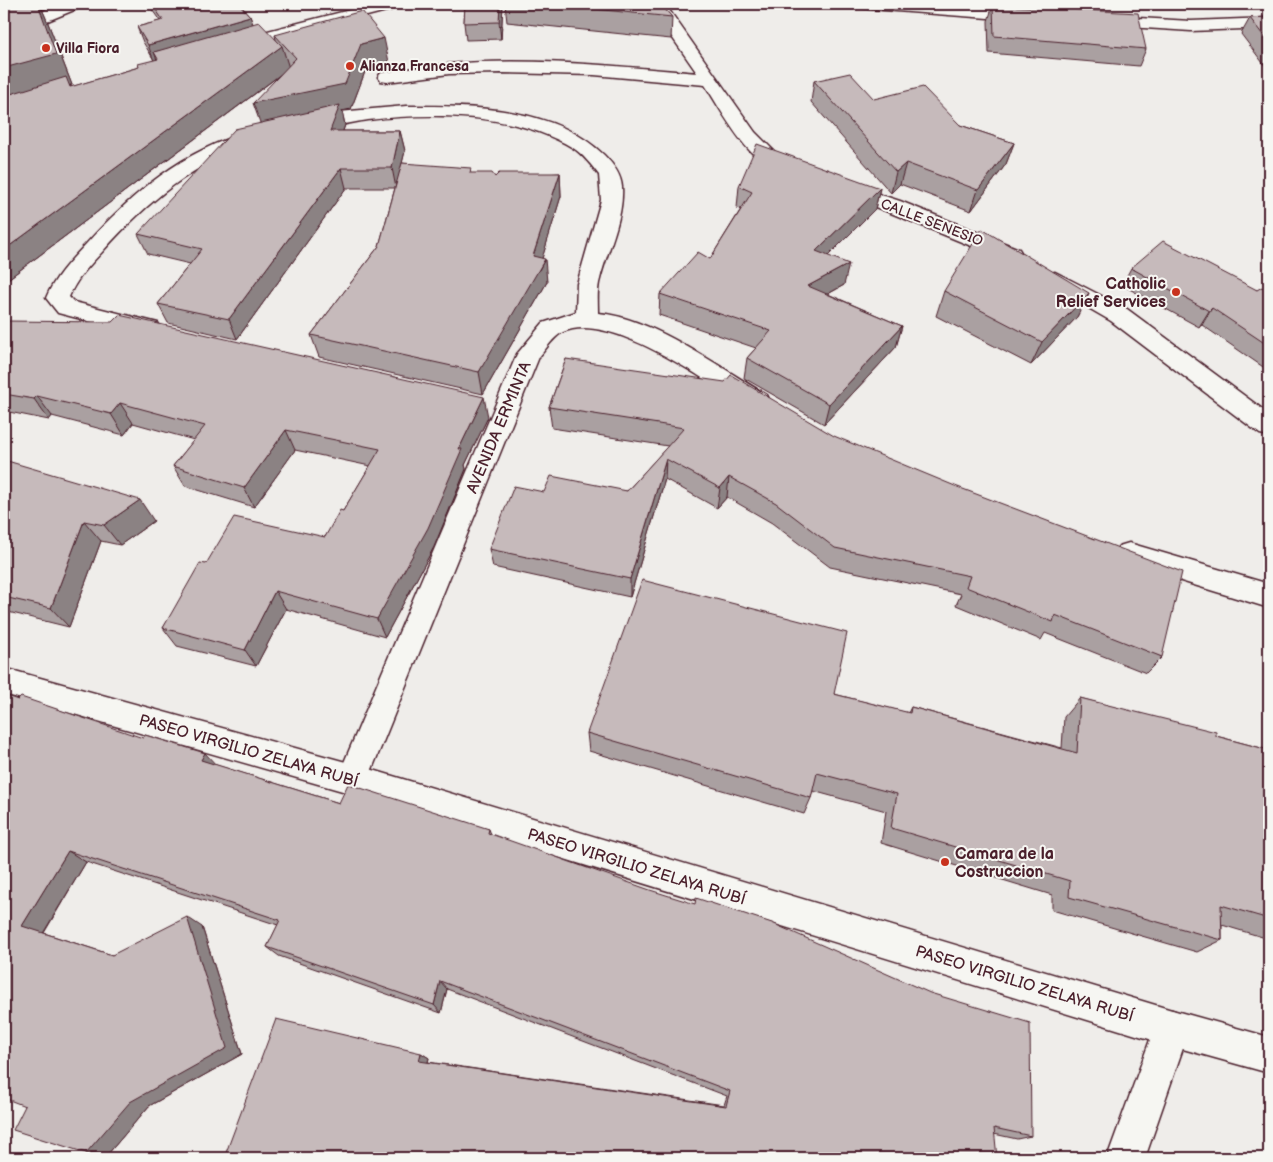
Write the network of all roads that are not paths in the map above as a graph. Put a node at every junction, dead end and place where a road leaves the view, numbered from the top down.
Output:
1 (73, 4) edge
2 (392, 4) edge
3 (657, 4) edge
4 (870, 4) edge
5 (911, 6) edge
6 (1043, 17) edge
7 (1082, 20) edge
8 (1269, 23) edge
9 (4, 34) edge
10 (214, 51) edge
11 (387, 78) dead end
12 (712, 80) junction
13 (587, 318) junction
14 (169, 333) edge
15 (781, 414) edge
16 (1269, 426) edge
17 (1104, 547) edge
18 (1269, 596) edge
19 (4, 681) edge
20 (353, 779) junction
21 (1172, 1028) junction
22 (1269, 1055) edge
23 (1126, 1158) edge

1 - 9 street
2 - 10 street
3 - 12 street, CALLE SENESIO
4 - 5 street
5 - 6 street
7 - 8 street
11 - 12 street
12 - 16 street, CALLE SENESIO
13 - 14 street
13 - 15 street, AVENIDA ERMINTA
13 - 20 street, AVENIDA ERMINTA
17 - 18 street
19 - 20 street, PASEO VIRGILIO ZELAYA RUBÍ
20 - 21 street, PASEO VIRGILIO ZELAYA RUBÍ
21 - 22 street, PASEO VIRGILIO ZELAYA RUBÍ
21 - 23 street

